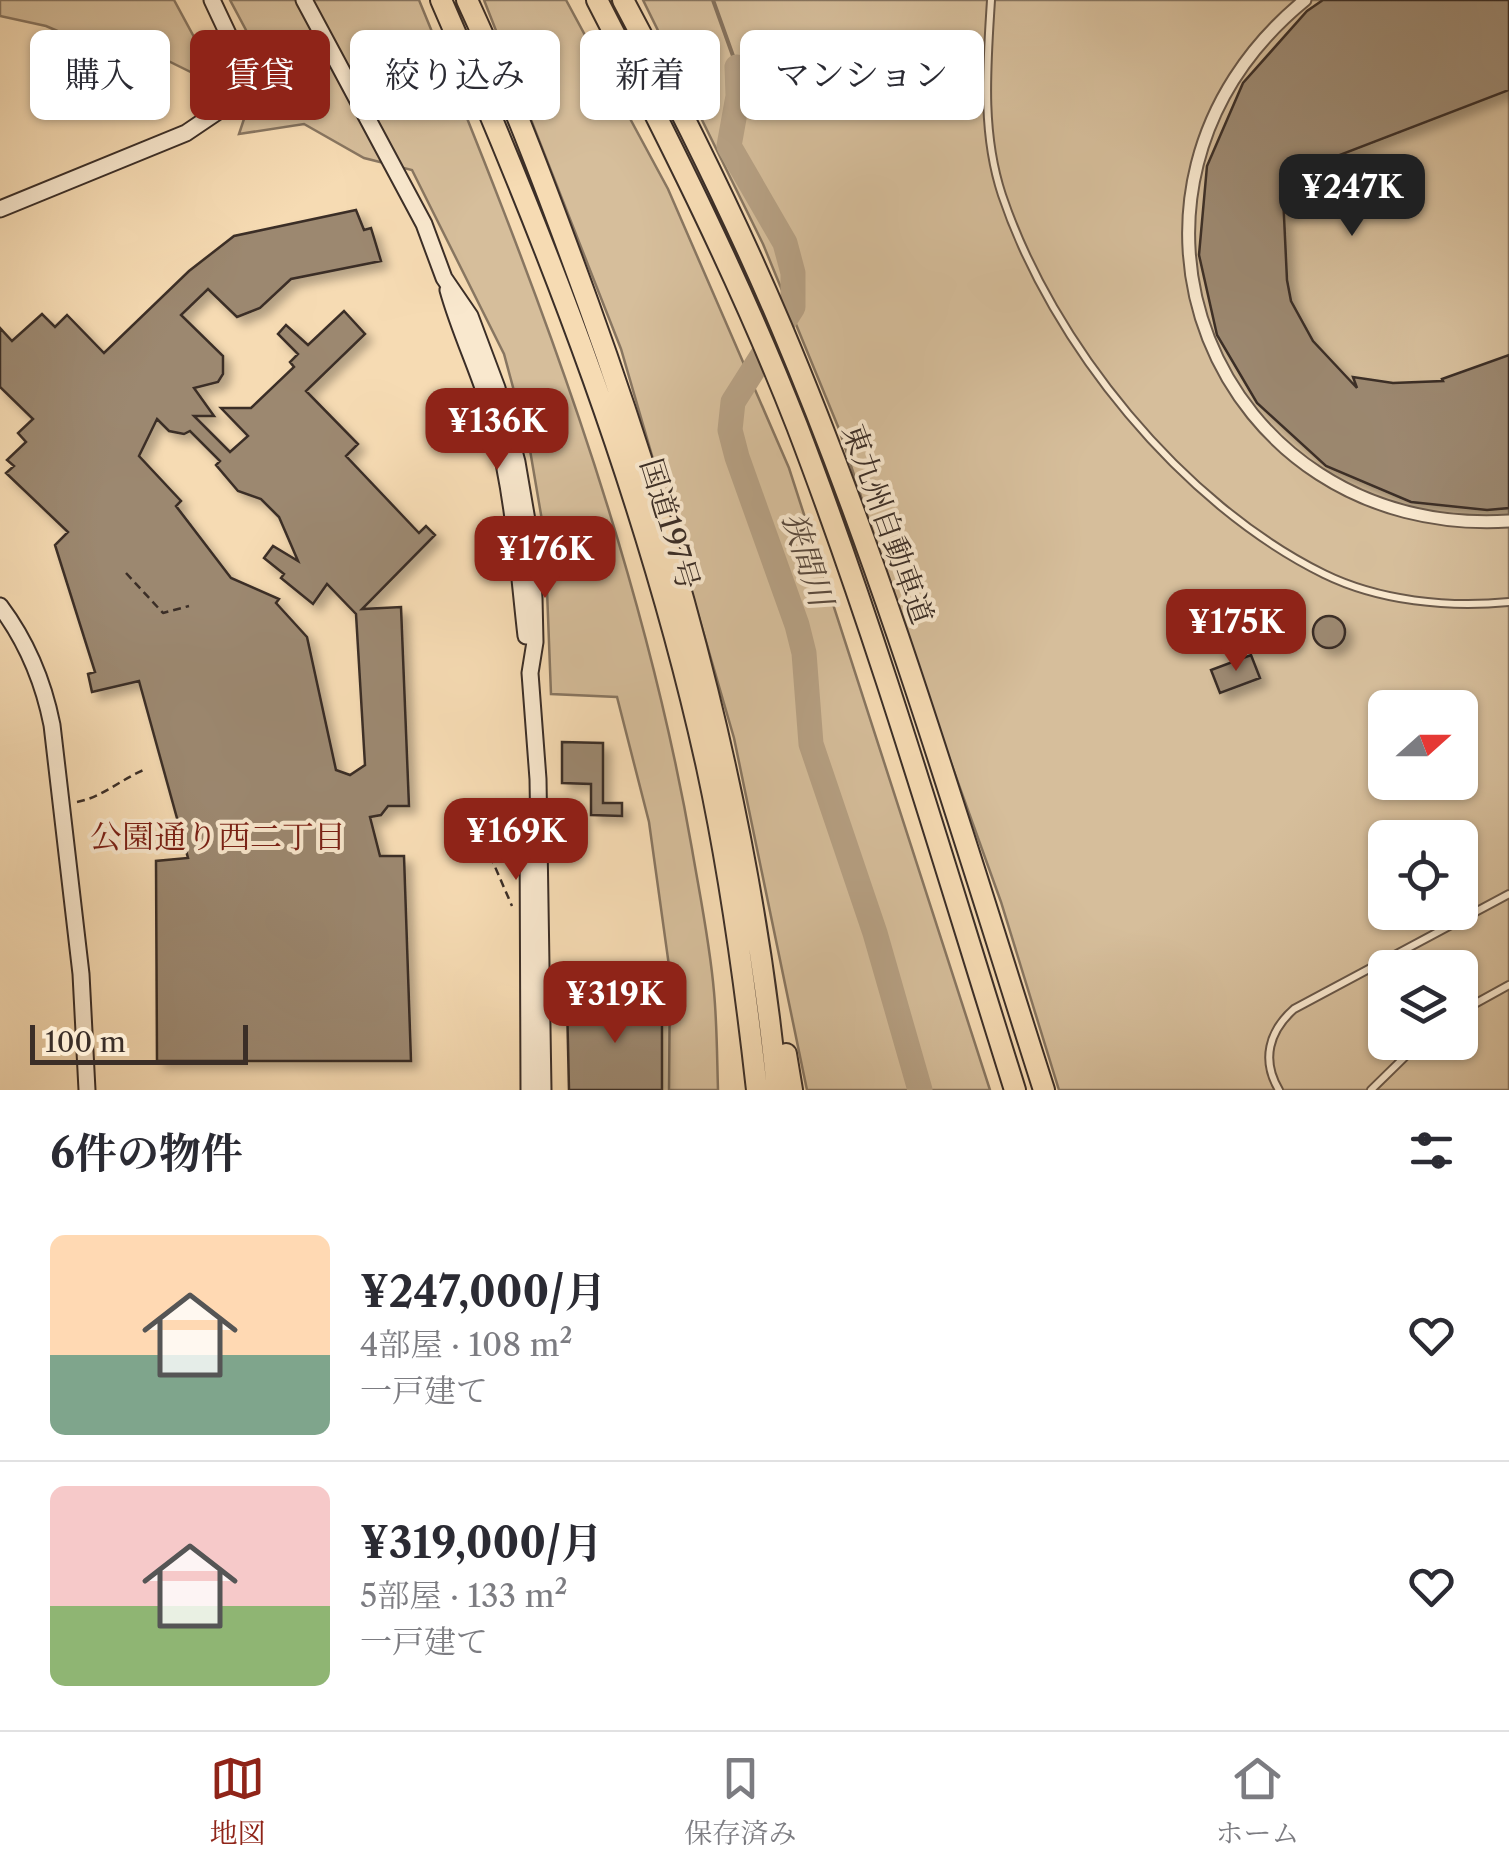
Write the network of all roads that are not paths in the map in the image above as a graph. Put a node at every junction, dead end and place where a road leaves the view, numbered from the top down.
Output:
1 (212, 0) edge
2 (304, 0) edge
3 (441, 0) edge
4 (467, 0) edge
5 (598, 0) edge
6 (624, 0) edge
7 (991, 0) edge
8 (1304, 0) edge
9 (0, 210) edge
10 (1509, 521) edge
11 (1509, 602) edge
12 (0, 606) edge
13 (530, 673) junction
14 (702, 747) junction
15 (1509, 894) edge
16 (760, 945) junction
17 (1509, 985) edge
18 (1478, 1002) edge
19 (1402, 1060) edge
20 (87, 1090) edge
21 (528, 1090) edge
22 (543, 1090) edge
23 (743, 1090) edge
24 (757, 1090) edge
25 (777, 1090) edge
26 (792, 1090) edge
27 (1015, 1090) edge
28 (1044, 1090) edge
29 (1279, 1090) edge
30 (1371, 1090) edge

1 - 9 street
2 - 13 street
3 - 14 highway, 国道197号
4 - 16 highway, 国道197号
5 - 27 highway, 東九州自動車道
6 - 28 highway, 東九州自動車道
7 - 11 lane
8 - 10 street
12 - 20 street
13 - 21 street
13 - 22 street
14 - 23 highway
14 - 24 highway, 国道197号
15 - 29 lane
16 - 25 highway, 国道197号
16 - 26 highway
17 - 18 lane
19 - 30 lane

